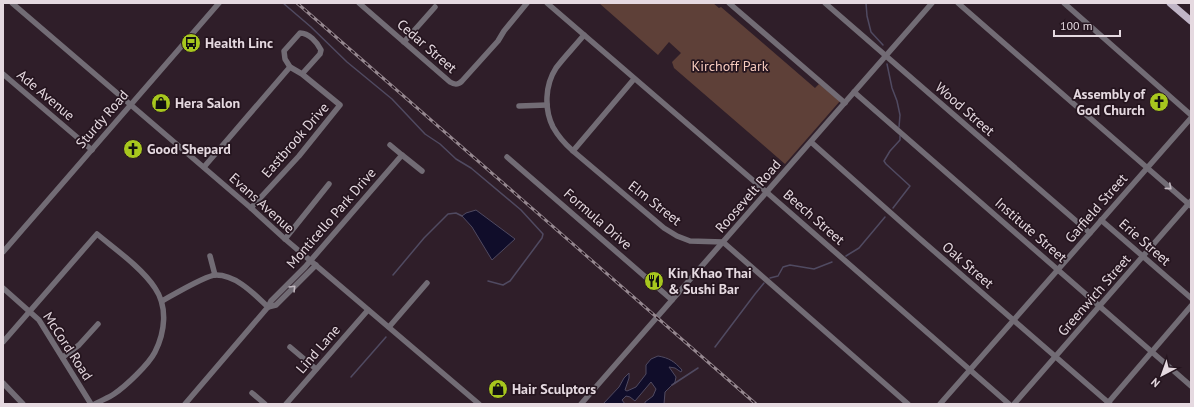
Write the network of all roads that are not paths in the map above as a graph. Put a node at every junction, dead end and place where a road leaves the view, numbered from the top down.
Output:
1 (12, 3) edge
2 (219, 3) edge
3 (359, 3) edge
4 (527, 3) edge
5 (547, 3) edge
6 (729, 3) edge
7 (825, 3) edge
8 (932, 3) edge
9 (958, 3) edge
10 (1064, 3) edge
11 (1170, 3) edge
12 (435, 7) dead end
13 (1191, 21) edge
14 (584, 35) junction
15 (404, 42) junction
16 (886, 56) junction
17 (290, 66) junction
18 (3, 74) edge
19 (302, 74) junction
20 (634, 79) junction
21 (854, 92) junction
22 (845, 103) junction
23 (130, 105) junction
24 (547, 105) junction
25 (519, 106) dead end
26 (1191, 116) edge
27 (811, 142) junction
28 (390, 145) dead end
29 (92, 150) junction
30 (573, 151) junction
31 (402, 155) junction
32 (507, 157) dead end
33 (204, 168) junction
34 (1147, 168) junction
35 (422, 171) dead end
36 (329, 184) dead end
37 (767, 192) junction
38 (1190, 204) edge
39 (251, 208) junction
40 (1101, 220) junction
41 (1090, 233) junction
42 (285, 239) junction
43 (723, 242) junction
44 (3, 252) edge
45 (210, 256) dead end
46 (1143, 256) junction
47 (310, 260) junction
48 (316, 265) junction
49 (1058, 270) junction
50 (215, 275) junction
51 (427, 282) dead end
52 (3, 288) edge
53 (1191, 298) edge
54 (672, 300) junction
55 (162, 301) junction
56 (1100, 306) junction
57 (1191, 306) edge
58 (268, 308) junction
59 (368, 310) junction
60 (30, 312) junction
61 (1013, 320) junction
62 (98, 324) dead end
63 (389, 327) junction
64 (3, 342) edge
65 (290, 347) dead end
66 (1152, 352) junction
67 (1056, 356) junction
68 (63, 358) junction
69 (316, 369) junction
70 (970, 370) junction
71 (3, 383) edge
72 (1191, 386) edge
73 (252, 393) dead end
74 (1108, 403) edge
75 (23, 404) edge
76 (91, 404) edge
77 (96, 404) edge
78 (185, 404) edge
79 (266, 404) edge
80 (286, 404) edge
81 (479, 404) edge
82 (582, 404) edge
83 (908, 404) edge
84 (940, 404) edge
85 (1009, 404) edge
86 (1014, 404) edge

1 - 23 street, Evans Avenue
2 - 23 street, Sturdy Road
3 - 15 street, Cedar Street
4 - 15 street, Cedar Street
5 - 14 street, Beech Street
6 - 22 street
7 - 16 street, Wood Street
8 - 16 street, Roosevelt Road
9 - 34 street
10 - 26 street
11 - 13 main road
12 - 15 street
14 - 20 street, Beech Street
14 - 24 street, Elm Street
16 - 21 street, Roosevelt Road
16 - 41 street, Wood Street
17 - 19 street
17 - 19 street
17 - 33 street
18 - 29 street, Ade Avenue
19 - 39 street, Eastbrook Drive
20 - 30 street
20 - 37 street, Beech Street
21 - 22 street, Roosevelt Road
21 - 49 street, Institute Street
22 - 27 street, Roosevelt Road
23 - 29 street, Sturdy Road
23 - 33 street, Evans Avenue
24 - 25 street
24 - 30 street, Elm Street
26 - 34 street, Garfield Street
27 - 37 street, Roosevelt Road
27 - 61 street, Oak Street
28 - 31 street
29 - 44 street, Sturdy Road
30 - 43 street, Elm Street
31 - 35 street
31 - 47 street, Monticello Park Drive
32 - 54 street, Formula Drive
33 - 39 street, Evans Avenue
34 -> 38 street
34 - 40 street, Garfield Street
36 - 42 street
37 - 43 street, Roosevelt Road
37 - 70 street, Beech Street
38 - 46 street, Greenwich Street
39 - 42 street, Evans Avenue
40 - 41 street, Garfield Street
40 - 46 street, Erie Street
41 - 49 street, Garfield Street
42 - 47 street, Evans Avenue
43 - 54 street, Roosevelt Road
43 - 83 street
45 - 50 street
46 - 53 street, Erie Street
46 - 56 street, Greenwich Street
47 - 48 street, Evans Avenue
47 - 58 street, Monticello Park Drive
58 -> 48 street, Monticello Park Drive
48 - 59 street, Evans Avenue
49 - 56 street, Institute Street
49 - 61 street, Garfield Street
50 - 55 street
50 - 58 street
51 - 63 street
52 - 60 street, McCord Road
54 - 82 street, Roosevelt Road
55 - 60 street
55 - 77 street
56 - 66 street, Institute Street
56 - 67 street, Greenwich Street
57 - 66 street
58 - 78 street, Monticello Park Drive
59 - 63 street, Evans Avenue
59 - 69 street, Lind Lane
60 - 64 street
60 - 68 street, McCord Road
61 - 67 street, Oak Street
61 - 70 street, Garfield Street
62 - 68 street
63 - 81 street, Evans Avenue
65 - 69 street
66 - 72 street, Institute Street
66 - 74 street
67 - 74 street, Oak Street
67 - 86 street, Greenwich Street
68 - 76 street, McCord Road
69 - 80 street, Lind Lane
70 - 84 street, Garfield Street
70 - 85 street, Beech Street
71 - 75 street
73 - 79 street

